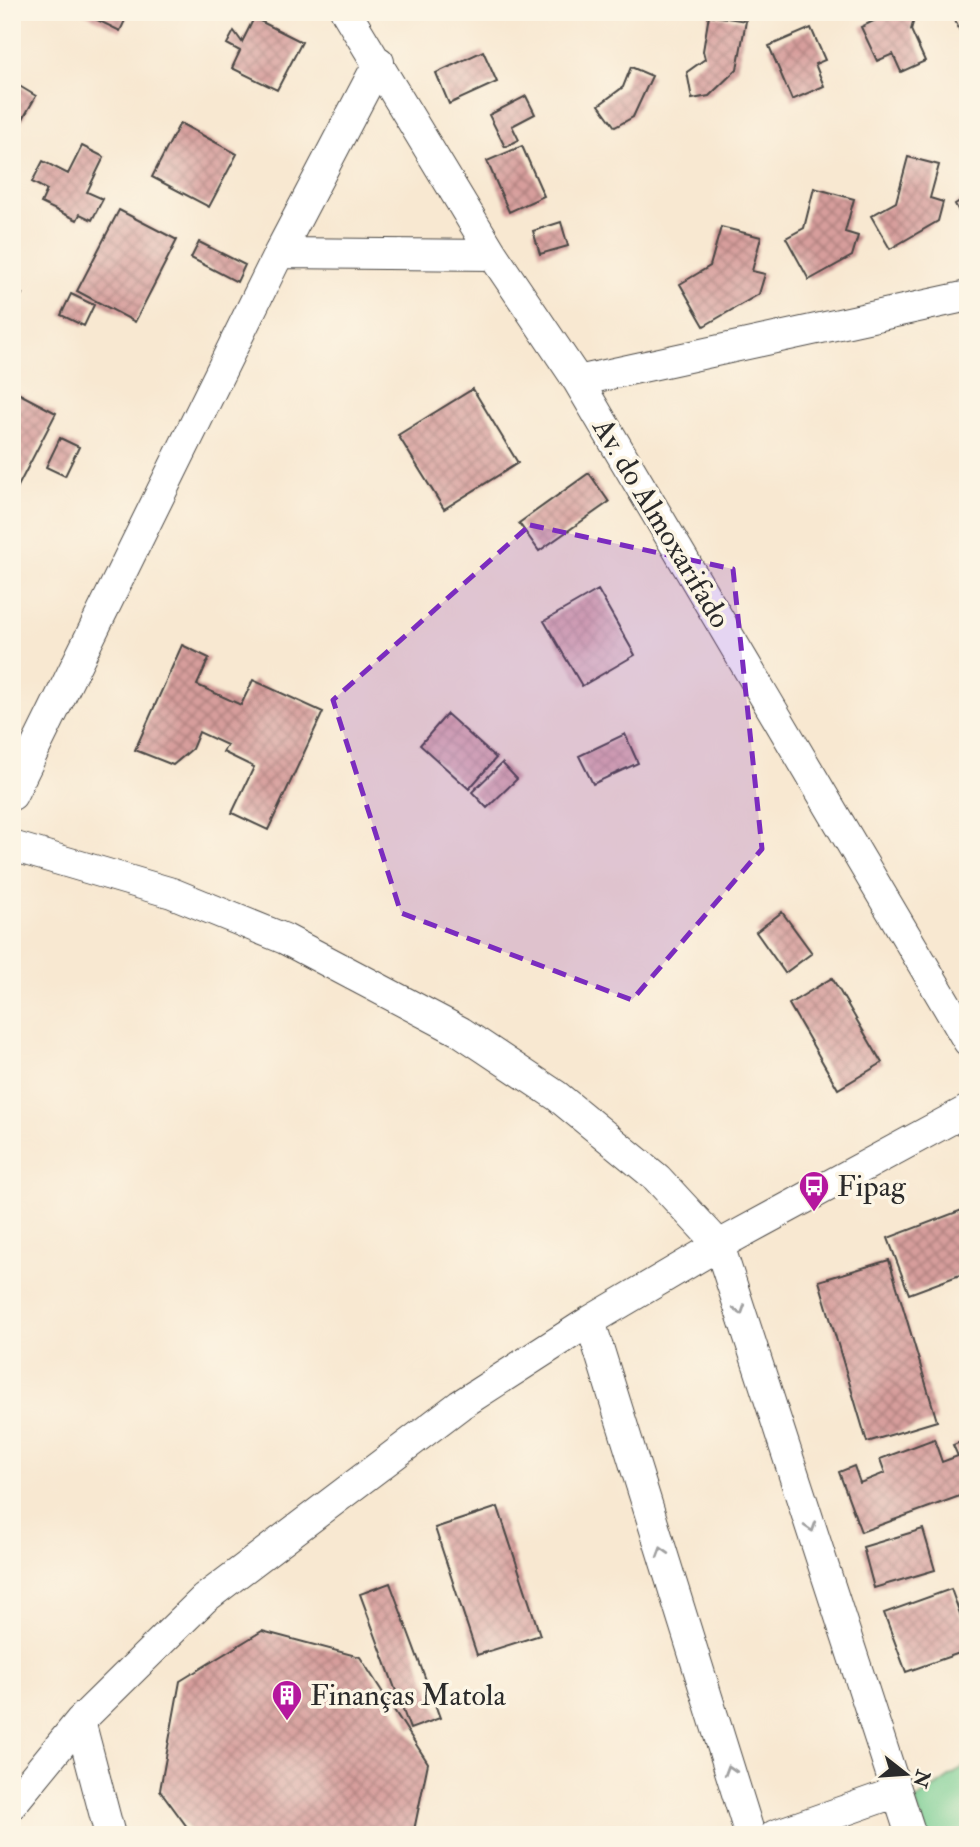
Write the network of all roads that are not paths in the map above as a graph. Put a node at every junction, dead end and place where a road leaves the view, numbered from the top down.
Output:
1 (346, 12) edge
2 (379, 62) junction
3 (279, 253) junction
4 (493, 255) junction
5 (968, 296) edge
6 (578, 381) junction
7 (12, 795) edge
8 (12, 846) edge
9 (968, 1041) edge
10 (968, 1111) edge
11 (719, 1245) junction
12 (590, 1321) junction
13 (80, 1721) junction
14 (897, 1793) junction
15 (12, 1804) edge
16 (110, 1835) edge
17 (750, 1835) edge
18 (775, 1835) edge
19 (911, 1835) edge

1 - 2 street, Av. do Almoxarifado
2 - 3 street
2 - 4 street, Av. do Almoxarifado
3 - 4 street
3 - 7 street
4 - 6 street, Av. do Almoxarifado
5 - 6 street
6 - 9 street, Av. do Almoxarifado
8 - 11 street
10 - 11 street
11 - 12 street
11 -> 14 street
12 - 13 street
17 -> 12 street
13 - 15 street
13 - 16 street
14 - 18 street
14 - 19 street

